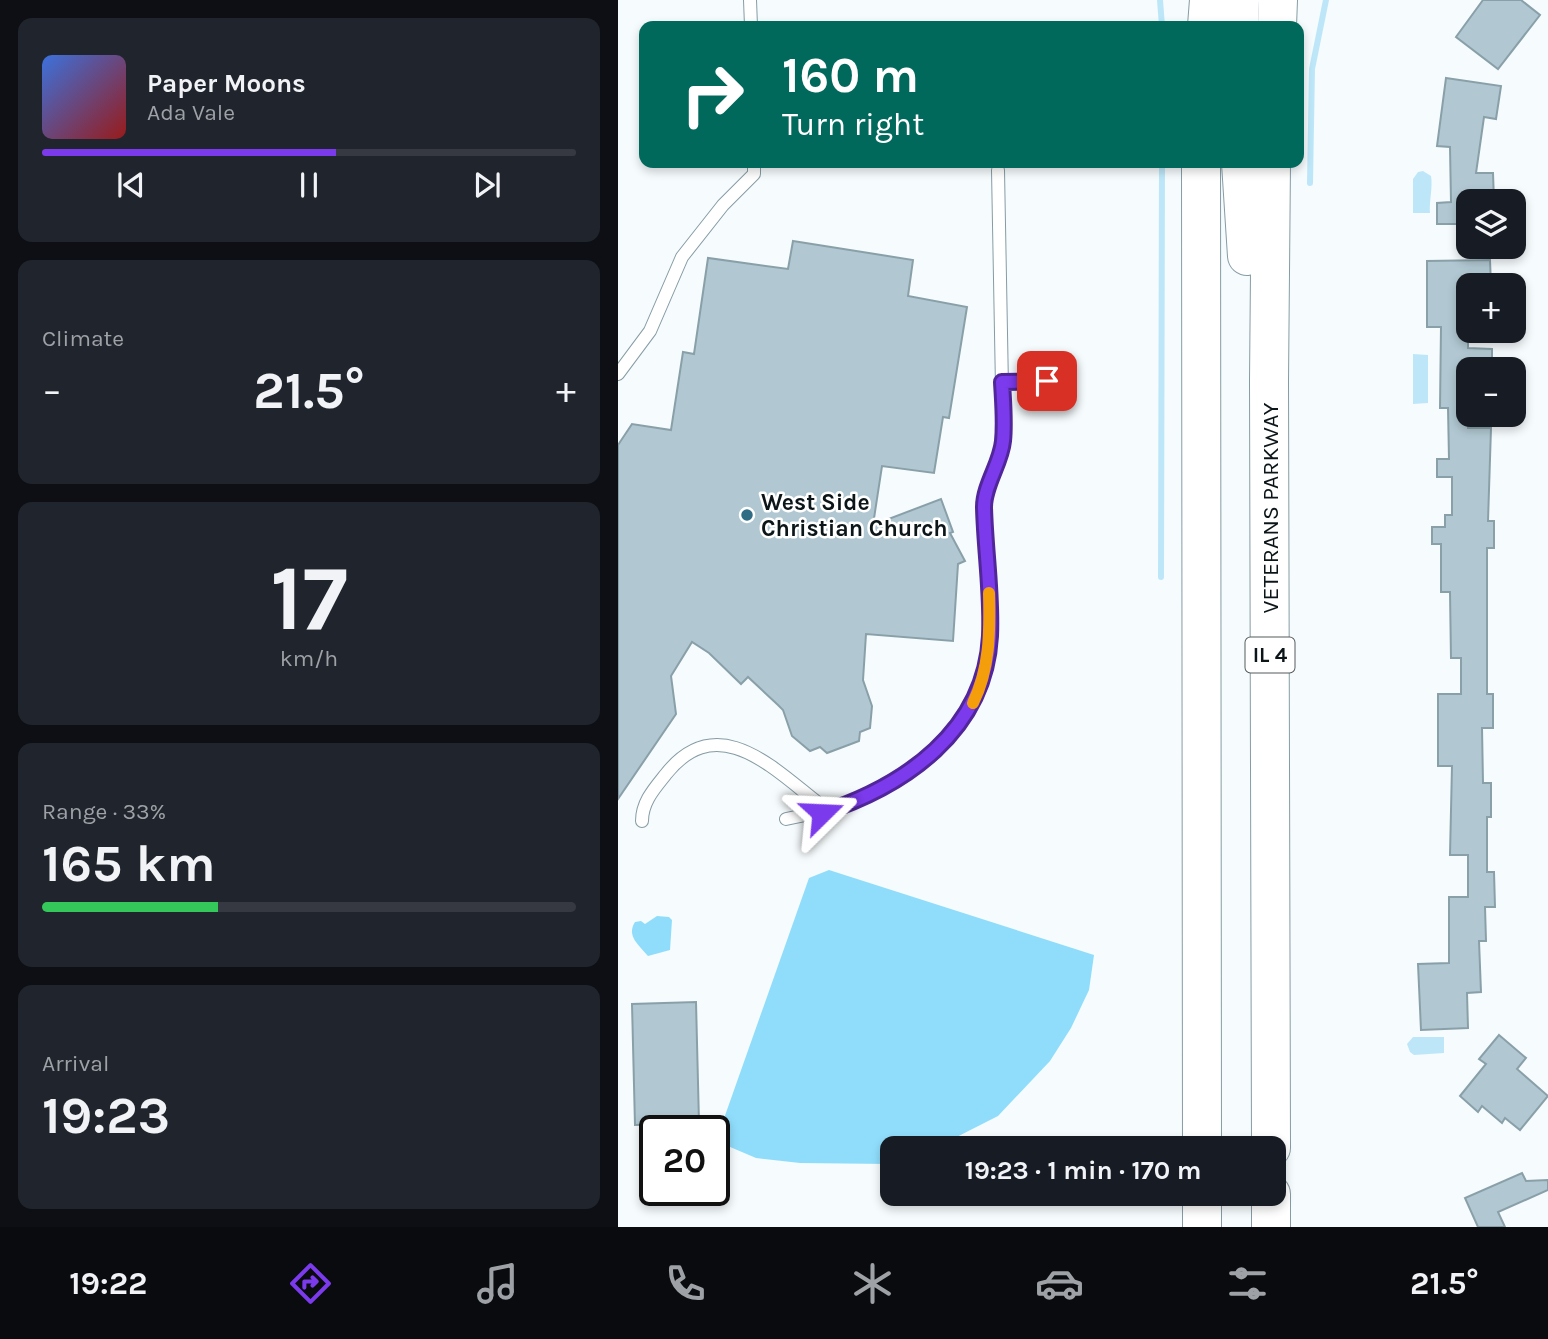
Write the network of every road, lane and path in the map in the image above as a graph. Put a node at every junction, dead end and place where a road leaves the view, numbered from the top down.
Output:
1 (750, 0) edge
2 (1209, 0) edge
3 (1240, 0) edge
4 (1278, 0) edge
5 (1296, 0) edge
6 (751, 21) edge
7 (1207, 21) edge
8 (1239, 21) edge
9 (1277, 21) edge
10 (1295, 21) edge
11 (754, 168) edge
12 (1201, 168) edge
13 (1240, 168) edge
14 (1271, 168) edge
15 (1289, 168) edge
16 (998, 170) dead end
17 (1270, 218) junction
18 (618, 374) edge
19 (1047, 381) dead end
20 (1269, 381) junction
21 (1002, 382) junction
22 (822, 813) junction
23 (786, 819) dead end
24 (642, 821) dead end
25 (1202, 1136) edge
26 (1271, 1136) edge
27 (1202, 1206) edge
28 (1271, 1206) edge
29 (1202, 1227) edge
30 (1271, 1227) edge

1 - 6 lane
2 - 7 highway
3 - 8 highway
4 - 9 highway
5 - 10 highway
11 - 18 lane
12 - 25 highway
13 - 20 highway
14 - 17 highway, VETERANS PARKWAY / IL 4
15 - 17 highway
16 - 21 lane
17 - 20 highway, VETERANS PARKWAY / IL 4
19 - 21 lane
20 - 26 highway, VETERANS PARKWAY / IL 4
21 - 22 lane
22 - 23 lane
22 - 24 lane
27 - 29 highway
28 - 30 highway

